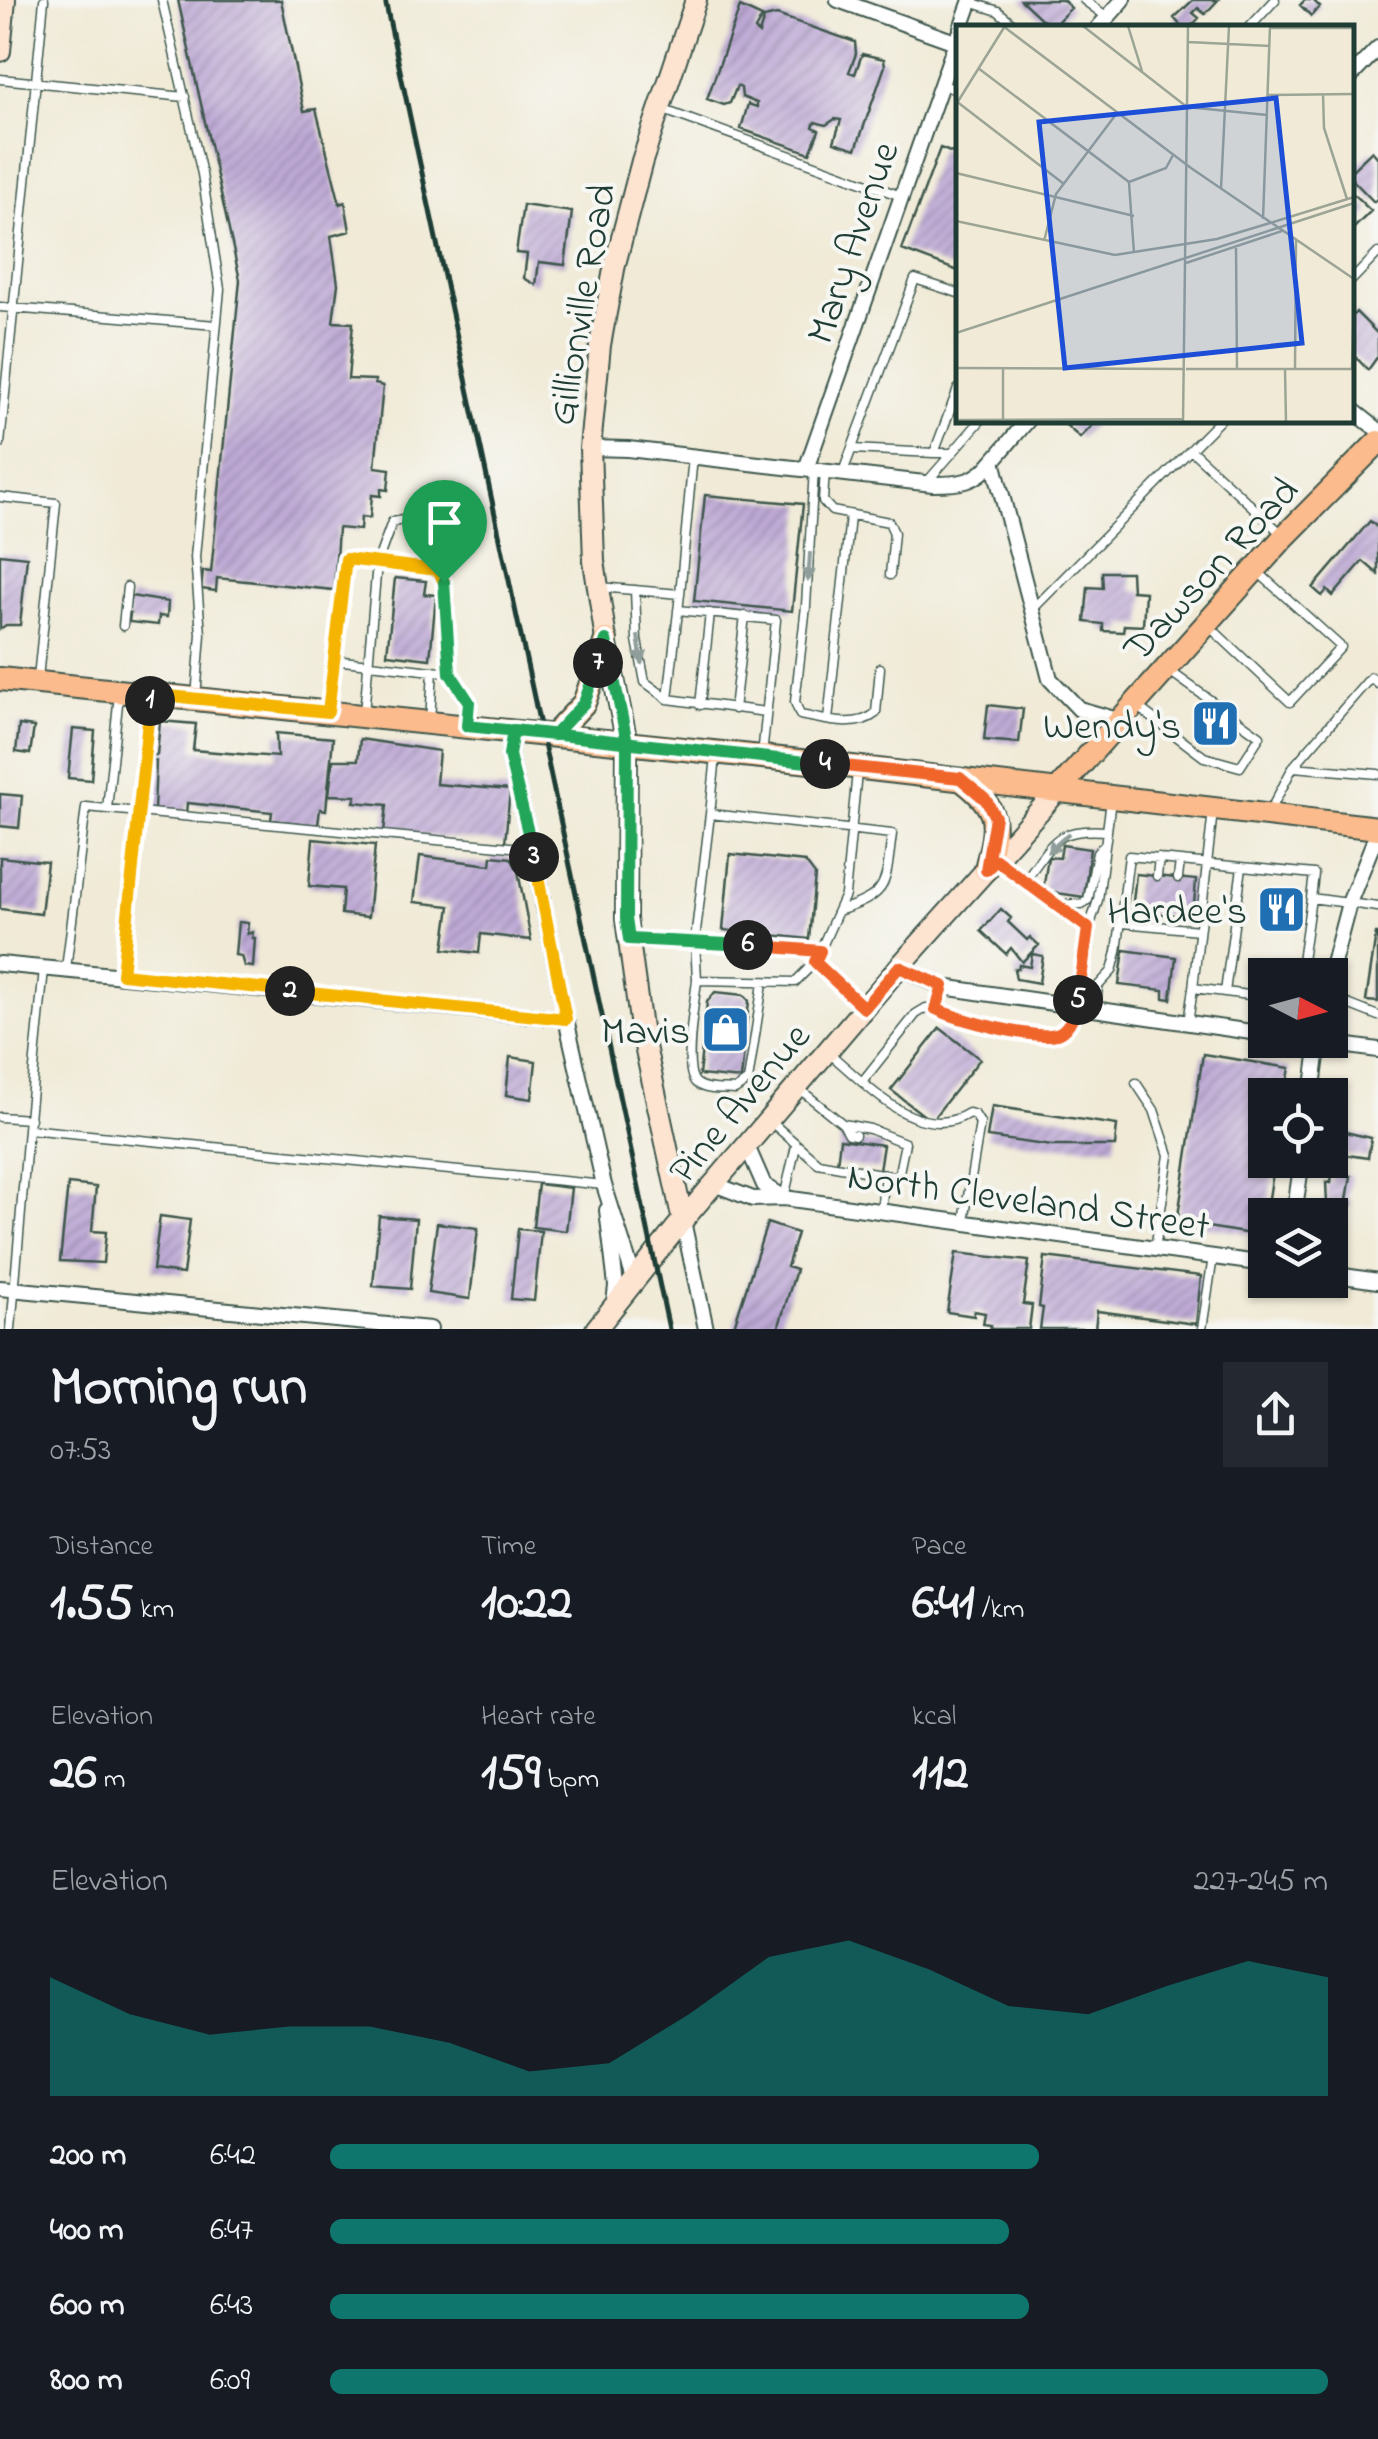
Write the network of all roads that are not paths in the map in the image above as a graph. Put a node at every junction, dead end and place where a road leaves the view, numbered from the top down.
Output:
1 (5, 0) edge
2 (44, 0) edge
3 (162, 0) edge
4 (696, 0) edge
5 (838, 0) edge
6 (1084, 0) edge
7 (1124, 0) edge
8 (1275, 0) edge
9 (970, 1) edge
10 (1102, 22) edge
11 (962, 25) edge
12 (1015, 25) edge
13 (1252, 25) edge
14 (956, 36) edge
15 (956, 43) edge
16 (1378, 48) edge
17 (0, 51) edge
18 (1353, 74) edge
19 (0, 79) edge
20 (36, 82) junction
21 (941, 84) junction
22 (956, 90) edge
23 (186, 97) junction
24 (660, 108) junction
25 (901, 196) junction
26 (1378, 254) edge
27 (1353, 279) edge
28 (956, 291) edge
29 (0, 306) edge
30 (13, 308) junction
31 (216, 325) junction
32 (956, 394) edge
33 (1353, 410) edge
34 (979, 422) edge
35 (1026, 422) edge
36 (1218, 422) edge
37 (1378, 430) edge
38 (1378, 442) edge
39 (0, 444) edge
40 (590, 448) junction
41 (852, 449) junction
42 (1191, 450) junction
43 (934, 453) junction
44 (952, 453) junction
45 (693, 456) junction
46 (993, 461) junction
47 (815, 470) junction
48 (843, 472) junction
49 (926, 483) junction
50 (0, 497) edge
51 (850, 516) junction
52 (1284, 536) junction
53 (378, 563) junction
54 (438, 570) junction
55 (1256, 570) junction
56 (890, 575) dead end
57 (598, 587) junction
58 (128, 588) dead end
59 (635, 590) junction
60 (680, 594) junction
61 (678, 610) junction
62 (1032, 610) junction
63 (710, 613) junction
64 (744, 616) junction
65 (1207, 624) junction
66 (124, 626) dead end
67 (606, 640) junction
68 (334, 660) junction
69 (368, 664) junction
70 (880, 668) dead end
71 (1167, 669) junction
72 (433, 671) junction
73 (450, 673) junction
74 (0, 679) edge
75 (37, 683) junction
76 (1378, 684) edge
77 (119, 691) junction
78 (150, 694) junction
79 (668, 699) junction
80 (196, 700) junction
81 (700, 705) junction
82 (734, 708) junction
83 (328, 712) junction
84 (766, 712) junction
85 (1128, 712) junction
86 (364, 716) junction
87 (828, 720) junction
88 (430, 721) junction
89 (467, 726) junction
90 (513, 730) junction
91 (554, 735) junction
92 (627, 742) junction
93 (716, 752) junction
94 (762, 757) junction
95 (1293, 767) junction
96 (858, 768) junction
97 (1378, 774) edge
98 (960, 778) junction
99 (1058, 790) junction
100 (1112, 796) junction
101 (1213, 808) junction
102 (107, 809) junction
103 (138, 812) junction
104 (710, 814) junction
105 (1268, 815) junction
106 (1378, 830) edge
107 (1106, 831) junction
108 (851, 832) junction
109 (1104, 844) junction
110 (532, 849) junction
111 (1159, 858) junction
112 (1180, 861) junction
113 (1207, 863) junction
114 (991, 865) junction
115 (1242, 867) junction
116 (1156, 876) dead end
117 (1178, 878) dead end
118 (1023, 883) junction
119 (1310, 898) junction
120 (1350, 903) junction
121 (1054, 904) junction
122 (1378, 907) edge
123 (838, 911) junction
124 (1152, 912) dead end
125 (1174, 915) dead end
126 (1123, 924) junction
127 (1152, 926) junction
128 (1088, 928) junction
129 (1172, 928) junction
130 (1199, 930) junction
131 (629, 939) junction
132 (695, 940) junction
133 (820, 951) junction
134 (1302, 958) edge
135 (1335, 958) edge
136 (815, 962) junction
137 (0, 964) edge
138 (899, 967) junction
139 (44, 968) junction
140 (66, 969) junction
141 (122, 974) junction
142 (697, 980) junction
143 (763, 983) junction
144 (943, 986) junction
145 (1193, 988) junction
146 (1225, 992) junction
147 (1248, 995) edge
148 (1348, 1004) edge
149 (1077, 1006) junction
150 (864, 1008) junction
151 (936, 1009) junction
152 (1096, 1009) junction
153 (1378, 1016) edge
154 (566, 1019) junction
155 (1188, 1022) junction
156 (1248, 1031) edge
157 (1348, 1046) edge
158 (1378, 1050) edge
159 (828, 1051) junction
160 (862, 1082) junction
161 (1136, 1083) dead end
162 (797, 1086) junction
163 (0, 1117) edge
164 (770, 1121) junction
165 (29, 1124) junction
166 (843, 1124) junction
167 (880, 1134) junction
168 (747, 1146) junction
169 (796, 1146) junction
170 (886, 1175) junction
171 (714, 1184) junction
172 (604, 1185) junction
173 (784, 1198) junction
174 (881, 1211) junction
175 (683, 1220) junction
176 (964, 1222) junction
177 (1155, 1249) junction
178 (1212, 1257) junction
179 (1248, 1262) edge
180 (1348, 1276) edge
181 (1378, 1280) edge
182 (635, 1282) junction
183 (7, 1289) edge
184 (614, 1307) junction
185 (11, 1329) edge
186 (430, 1329) edge
187 (596, 1329) edge
188 (706, 1329) edge
189 (1202, 1329) edge

1 - 17 main road
2 - 20 lane
3 - 23 lane
4 - 24 main road, Gillionville Road
5 - 14 street
6 - 10 lane
7 - 10 street
8 - 13 lane
9 - 11 street, Mary Avenue
9 - 12 lane
15 - 21 street, Mary Avenue
16 - 18 street
19 - 20 lane
20 - 23 lane
20 - 30 lane
21 - 22 lane
21 - 25 street, Mary Avenue
23 - 31 lane
24 - 25 lane
24 - 40 main road, Gillionville Road
25 - 47 street, Mary Avenue
26 - 27 lane
28 - 41 lane
29 - 30 lane
30 - 31 lane
30 - 39 lane
31 - 80 lane
32 - 43 lane
33 - 37 street
34 - 44 lane
35 - 46 street
36 - 42 lane
38 - 52 main road, Dawson Road
40 - 45 street
40 - 57 main road, Gillionville Road
41 - 43 lane
41 - 48 lane
42 - 52 lane
42 - 62 lane
43 - 44 lane
44 - 49 lane
45 - 47 street
45 - 60 lane
46 - 49 street
46 - 62 street
47 - 48 street
47 - 51 lane
47 -> 87 lane
48 - 49 street
50 - 75 lane
51 - 56 lane
51 - 87 lane
52 - 55 main road, Dawson Road
53 - 54 lane
53 - 54 lane
53 - 68 lane
53 - 69 lane
54 - 73 lane
55 - 65 main road, Dawson Road
55 - 65 lane
57 - 59 lane
57 - 67 main road, Gillionville Road
58 - 66 lane
59 - 60 lane
59 -> 79 lane
60 - 61 lane
61 - 63 lane
61 - 79 lane
62 - 85 street
63 - 64 lane
63 - 81 lane
64 - 82 lane
64 - 84 lane
65 - 71 main road, Dawson Road
67 - 91 main road
67 - 92 main road, Gillionville Road
68 - 69 lane
68 - 83 lane
69 - 72 lane
69 - 86 lane
70 - 87 lane
71 - 85 main road, Dawson Road
71 - 85 lane
72 - 73 lane
72 - 88 lane
73 - 89 lane
74 - 75 main road
75 - 77 main road
76 - 95 lane
77 - 78 main road
77 - 102 lane
78 - 80 main road
78 - 103 lane
79 - 81 lane
80 - 83 main road
81 - 82 lane
82 - 84 lane
83 - 86 main road
84 - 94 lane
85 - 99 main road, Dawson Road
86 - 88 main road
88 - 89 main road
89 - 90 main road
90 - 91 main road
90 - 110 street
91 - 92 main road
92 - 93 main road
92 - 131 main road, Gillionville Road
93 - 94 main road
93 - 104 lane
94 - 96 main road
95 - 97 lane
95 - 105 lane
96 - 98 main road
96 - 108 lane
98 - 99 main road
98 - 114 main road
99 - 100 main road
99 - 114 main road, Pine Avenue
100 - 101 main road
100 - 107 lane
101 - 105 main road
101 - 113 lane
102 - 103 lane
102 - 140 lane
103 - 110 lane
103 - 141 lane
104 - 108 lane
104 - 132 lane
105 - 106 main road
106 - 120 street
107 - 109 lane
107 -> 118 lane
108 - 123 lane
108 - 123 lane
109 - 121 lane
109 - 128 lane
110 - 154 street
111 - 112 lane
111 - 116 lane
111 - 126 lane
112 - 113 lane
112 - 117 lane
113 - 115 lane
113 - 130 lane
114 - 118 lane
114 - 138 main road, Pine Avenue
115 - 119 lane
115 - 146 lane
118 - 121 lane
119 - 120 lane
119 - 134 lane
120 - 122 lane
120 - 135 street
121 - 128 lane
123 - 133 lane
124 - 127 lane
125 - 129 lane
126 - 127 lane
126 - 152 lane
127 - 129 lane
128 - 149 lane
129 - 130 lane
130 - 145 lane
131 - 132 lane
131 - 175 main road, Gillionville Road
132 - 133 lane
132 - 142 lane
133 - 136 lane
136 - 143 lane
136 - 150 lane
137 - 139 street
138 - 144 street
138 - 150 main road, Pine Avenue
139 - 140 street
139 - 165 lane
140 - 141 street
141 - 154 street
142 - 143 lane
142 - 143 lane
144 - 149 street
144 - 151 lane
145 - 146 lane
145 - 155 lane
146 - 147 lane
148 - 153 lane
149 - 151 lane
149 - 152 street
150 - 159 main road, Pine Avenue
151 - 160 lane
152 - 155 street
154 - 172 street
155 - 156 street
157 - 158 street
159 - 160 lane
159 - 162 main road, Pine Avenue
160 - 176 lane
161 - 177 lane
162 - 164 main road, Pine Avenue
162 - 166 lane
163 - 165 lane
164 - 168 main road, Pine Avenue
164 - 169 lane
165 - 172 lane
165 - 183 lane
166 - 167 lane
166 - 167 lane
167 - 170 lane
168 - 171 main road, Pine Avenue
168 - 173 street
169 - 170 lane
169 - 173 lane
170 - 174 lane
171 - 173 street, North Cleveland Street
171 - 175 main road, Pine Avenue
172 - 182 street
172 - 184 street
173 - 174 street, North Cleveland Street
174 - 176 street, North Cleveland Street
175 - 182 main road, Pine Avenue
175 - 188 street
176 - 177 street, North Cleveland Street
177 - 178 street, North Cleveland Street
178 - 179 street, North Cleveland Street
178 - 189 lane
180 - 181 street
182 - 184 main road, Pine Avenue
183 - 185 lane
183 - 186 street
184 - 187 main road, Pine Avenue

